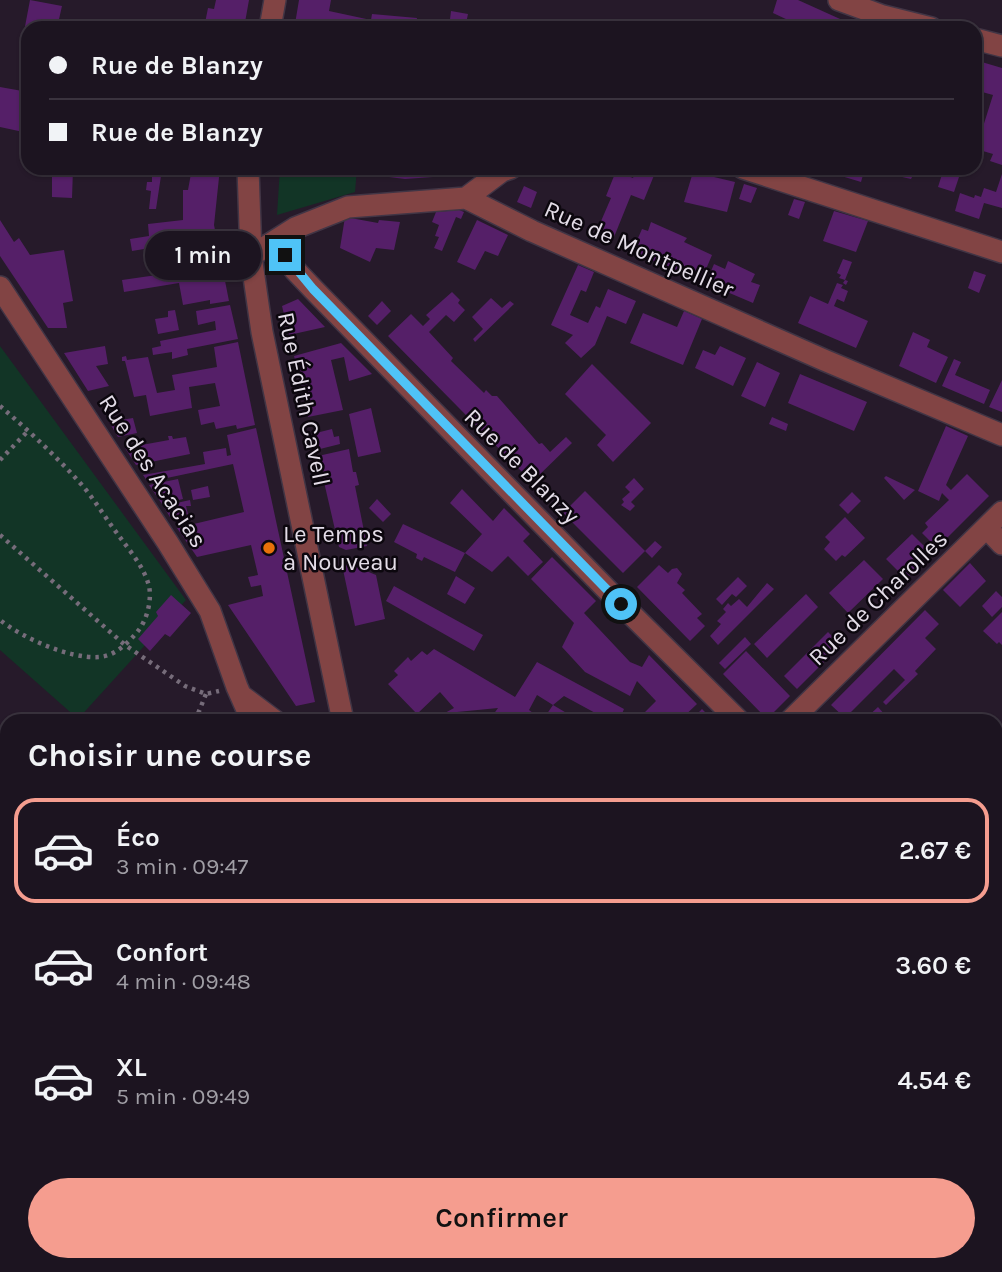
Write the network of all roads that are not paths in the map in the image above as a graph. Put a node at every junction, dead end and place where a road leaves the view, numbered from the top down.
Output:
1 (275, 0) edge
2 (839, 0) edge
3 (271, 21) edge
4 (903, 21) edge
5 (982, 41) edge
6 (1002, 46) edge
7 (248, 175) edge
8 (497, 175) edge
9 (765, 175) edge
10 (466, 198) junction
11 (275, 240) junction
12 (1002, 251) edge
13 (251, 256) junction
14 (0, 287) edge
15 (1002, 435) edge
16 (1002, 512) edge
17 (987, 528) junction
18 (1002, 544) edge
19 (239, 691) junction
20 (249, 714) edge
21 (267, 714) edge
22 (342, 714) edge
23 (732, 714) edge
24 (797, 714) edge

1 - 3 street
2 - 4 street
5 - 6 street
7 - 13 street, Rue Édith Cavell
8 - 10 street
9 - 12 street
10 - 11 street
10 - 15 street, Rue de Montpellier
11 - 13 street
11 - 23 street, Rue de Blanzy
13 - 22 street, Rue Édith Cavell
14 - 19 street, Rue des Acacias
16 - 17 street, Rue de Charolles
17 - 18 street
17 - 24 street, Rue de Charolles
19 - 20 street, Rue des Acacias
19 - 21 street

